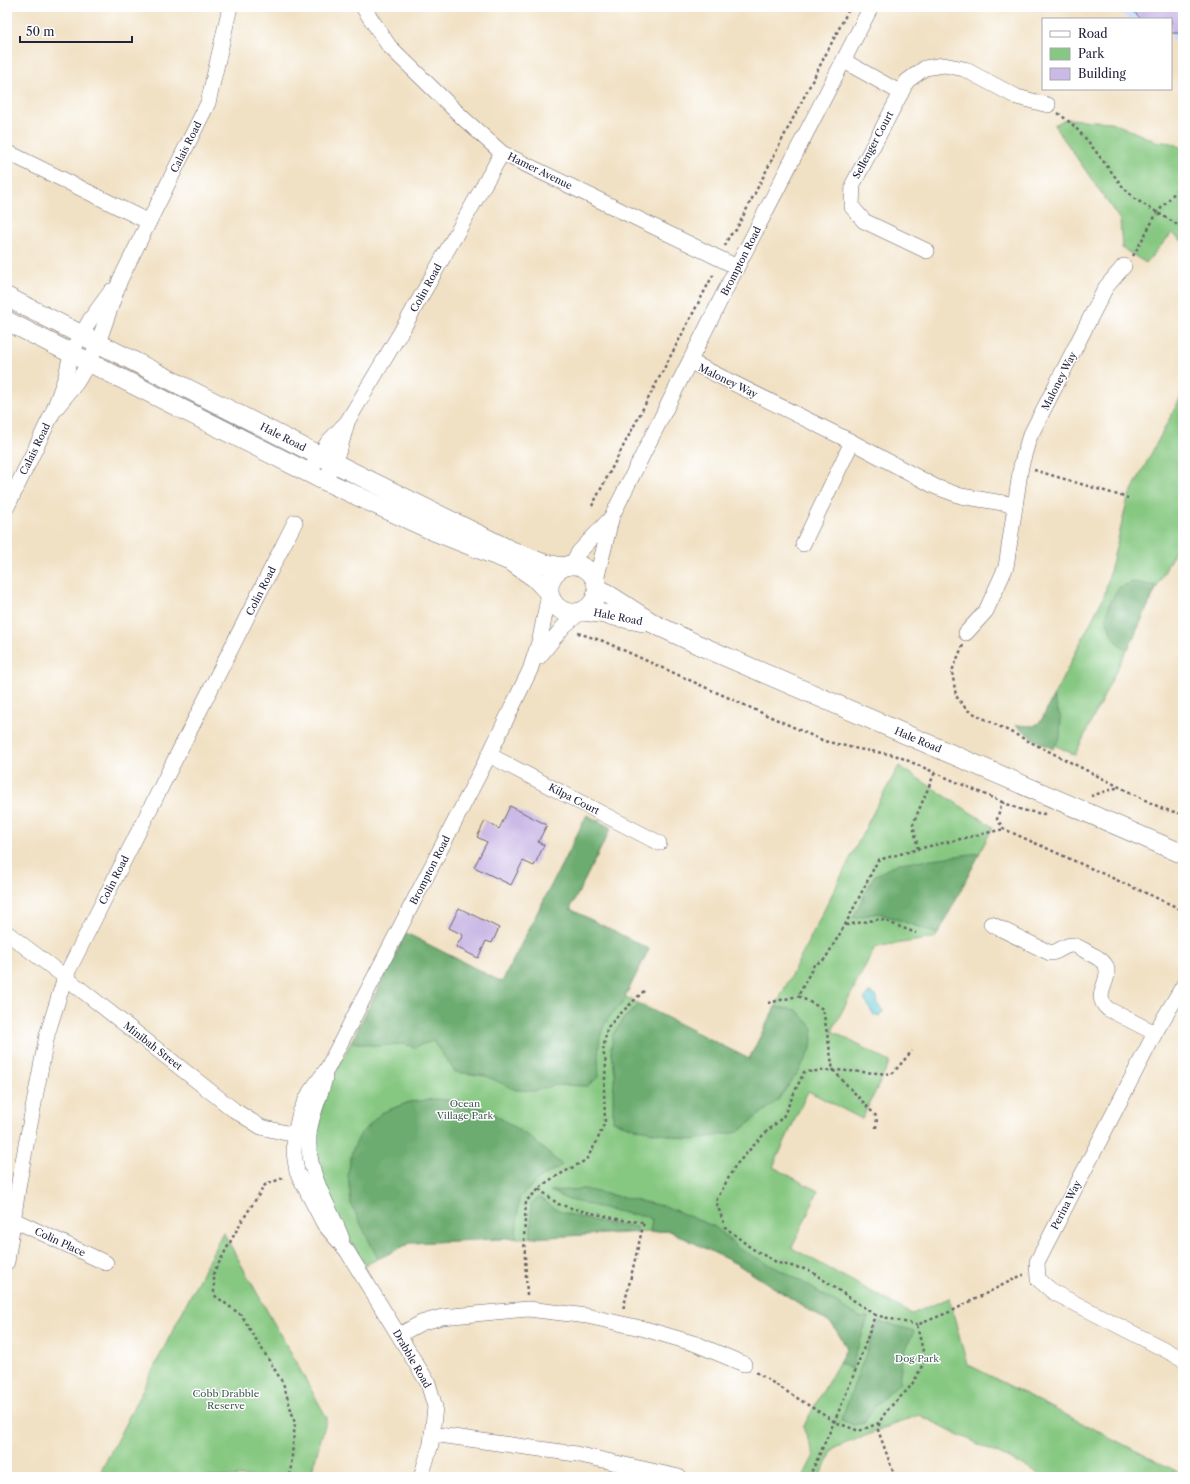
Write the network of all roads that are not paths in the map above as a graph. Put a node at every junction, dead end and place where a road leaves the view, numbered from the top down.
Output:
1 (230, 7) edge
2 (363, 7) edge
3 (871, 7) edge
4 (844, 61) junction
5 (901, 93) junction
6 (1048, 105) road end
7 (7, 152) edge
8 (502, 152) junction
9 (149, 222) junction
10 (927, 251) dead end
11 (1124, 266) road end
12 (737, 267) junction
13 (120, 280) junction
14 (7, 297) edge
15 (7, 321) edge
16 (80, 334) junction
17 (98, 343) junction
18 (71, 353) junction
19 (89, 362) junction
20 (690, 362) junction
21 (53, 412) junction
22 (852, 442) junction
23 (326, 459) junction
24 (317, 476) junction
25 (1015, 505) junction
26 (7, 507) edge
27 (612, 516) junction
28 (295, 522) dead end
29 (803, 544) dead end
30 (567, 566) junction
31 (597, 584) junction
32 (549, 594) junction
33 (583, 611) junction
34 (654, 624) junction
35 (966, 633) road end
36 (530, 670) junction
37 (489, 755) junction
38 (659, 843) dead end
39 (1183, 854) edge
40 (990, 924) dead end
41 (7, 933) edge
42 (65, 977) junction
43 (1183, 986) edge
44 (1156, 1033) junction
45 (302, 1134) junction
46 (13, 1181) edge
47 (14, 1220) junction
48 (347, 1251) junction
49 (7, 1262) edge
50 (106, 1263) dead end
51 (399, 1335) junction
52 (1183, 1358) edge
53 (744, 1364) road end
54 (432, 1434) junction
55 (421, 1477) edge
56 (679, 1477) edge

1 - 9 street, Calais Road
2 - 8 street, Hamer Avenue
3 - 4 street, Brompton Road
4 - 5 street
4 - 12 street, Brompton Road
5 - 6 street, Sellenger Court
5 - 10 street, Sellenger Court
7 - 9 street
8 - 12 street, Hamer Avenue
8 - 23 street, Colin Road
9 - 13 street, Calais Road
11 - 25 street, Maloney Way
12 - 20 street, Brompton Road
13 - 16 street, Calais Road
13 - 17 street, Calais Road
14 - 16 main road, Hale Road
15 - 18 main road, Hale Road
16 - 17 main road, Hale Road
16 - 18 street, Calais Road
17 - 19 street, Calais Road
17 - 23 main road, Hale Road
18 - 19 main road, Hale Road
18 - 21 street, Calais Road
19 - 21 street, Calais Road
19 - 24 main road, Hale Road
20 - 22 street, Maloney Way
20 - 27 street, Brompton Road
21 - 26 street, Calais Road
22 - 25 street, Maloney Way
22 - 29 street
23 - 24 street, Colin Road
23 - 30 main road, Hale Road
24 - 32 main road, Hale Road
25 - 35 street, Maloney Way
27 - 30 street, Brompton Road
27 - 31 street, Brompton Road
28 - 42 street, Colin Road
30 - 31 main road
30 - 32 main road
31 - 33 main road
31 - 34 main road, Hale Road
32 - 33 main road
32 - 36 street, Brompton Road
33 - 34 main road, Hale Road
33 - 36 street, Brompton Road
34 - 39 main road, Hale Road
36 - 37 street, Brompton Road
37 - 38 street, Kilpa Court
37 - 45 street, Brompton Road
40 - 44 street
41 - 42 street, Minibah Street
42 - 45 street, Minibah Street
42 - 46 street, Colin Road
43 - 44 street, Perina Way
44 - 52 street, Perina Way
45 - 48 street, Drabble Road
45 - 48 street, Drabble Road
46 - 47 street, Colin Road
47 - 49 street, Colin Road
47 - 50 street, Colin Place
48 - 51 street, Drabble Road
51 - 53 street
51 - 54 street, Drabble Road
54 - 55 street, Drabble Road
54 - 56 street

